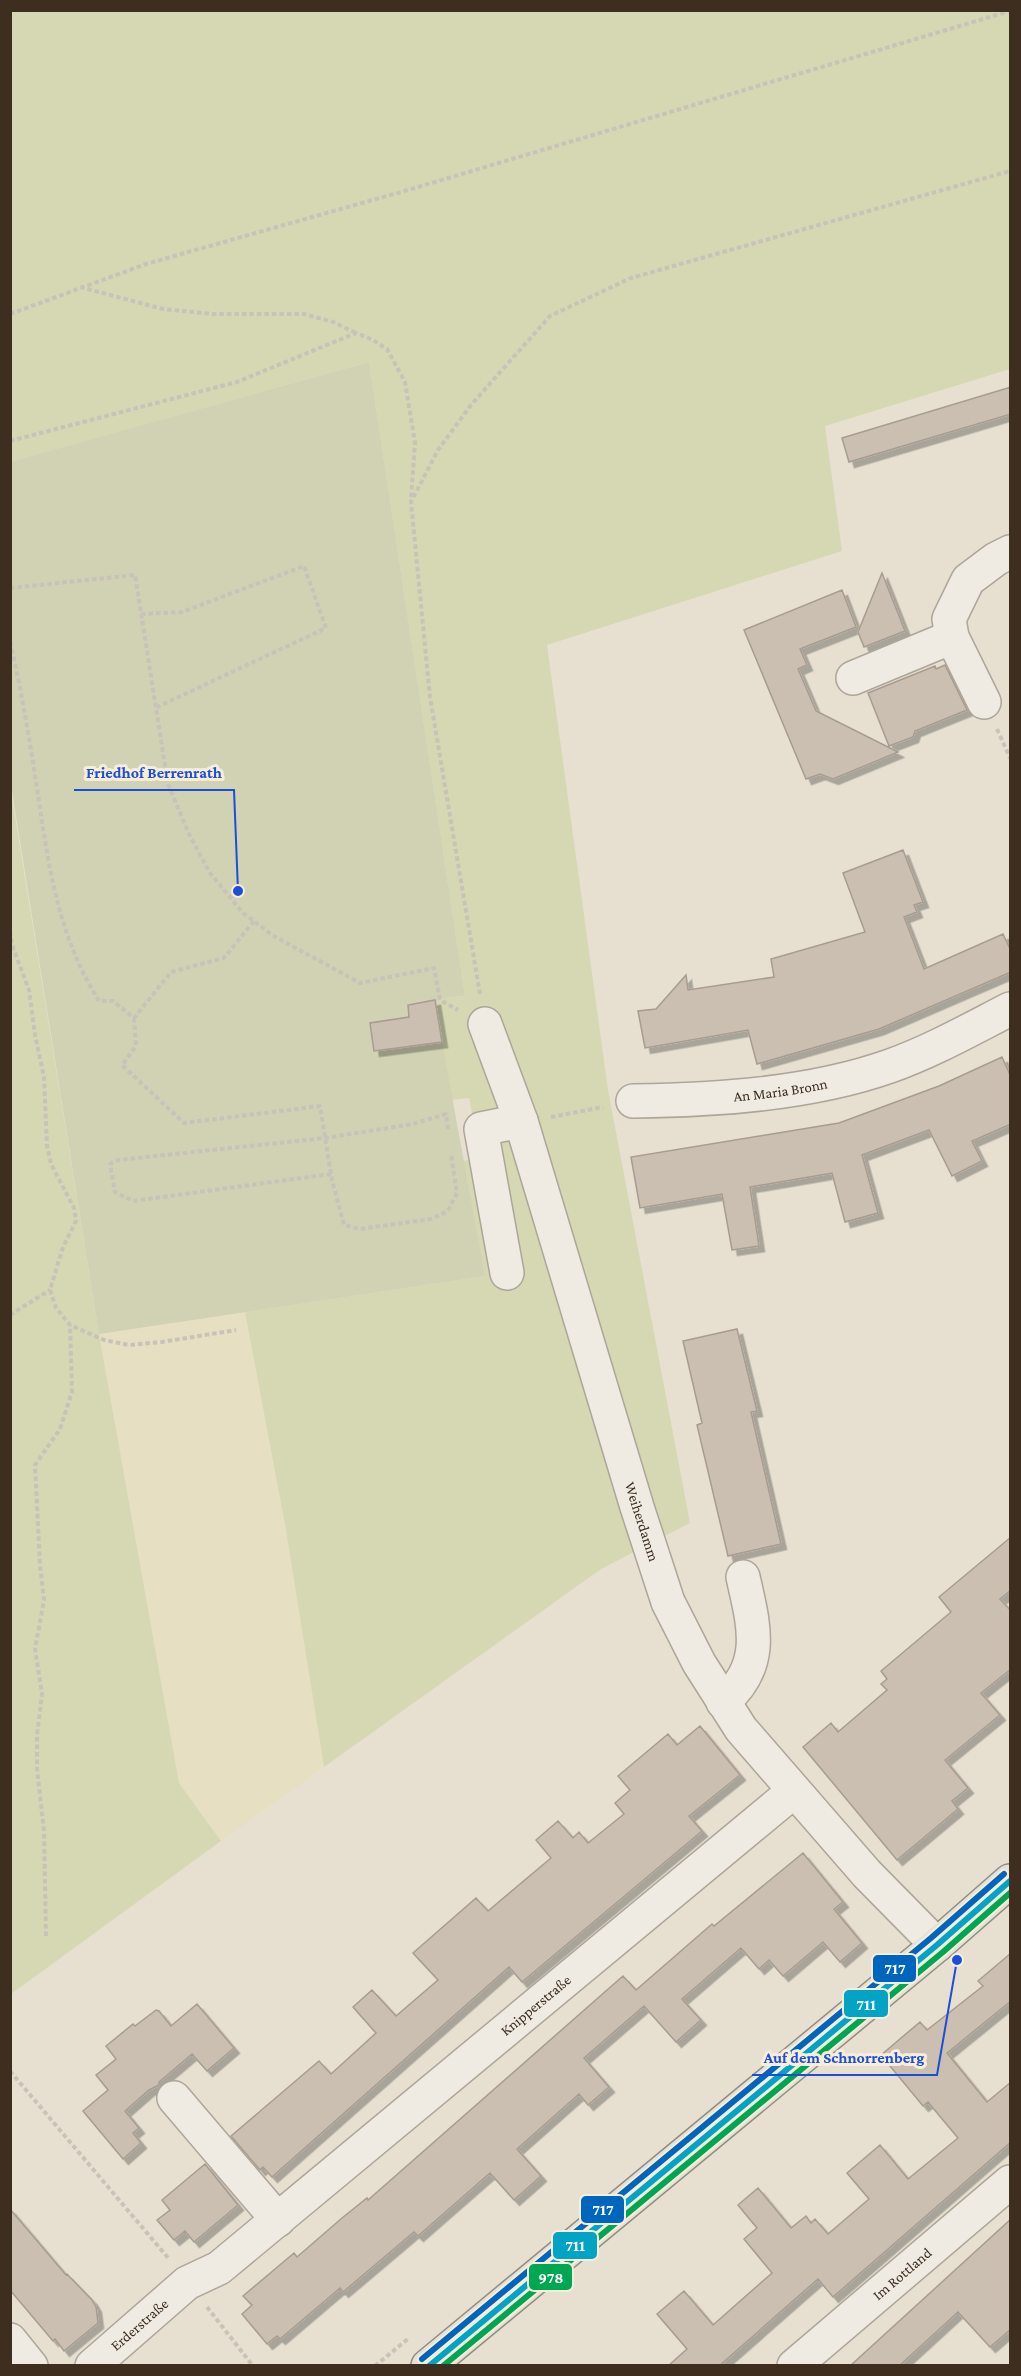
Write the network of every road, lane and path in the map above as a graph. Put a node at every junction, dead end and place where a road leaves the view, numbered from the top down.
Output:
1 (1011, 11) edge
2 (1011, 171) edge
3 (79, 287) junction
4 (10, 314) edge
5 (357, 333) junction
6 (10, 441) edge
7 (411, 502) junction
8 (1011, 552) edge
9 (10, 588) edge
10 (141, 614) junction
11 (952, 637) junction
12 (10, 642) edge
13 (853, 678) dead end
14 (984, 702) dead end
15 (155, 708) junction
16 (254, 921) junction
17 (10, 931) edge
18 (1011, 1009) edge
19 (134, 1018) junction
20 (485, 1024) junction
21 (633, 1101) joint
22 (535, 1119) junction
23 (448, 1134) dead end
24 (325, 1138) junction
25 (450, 1144) dead end
26 (331, 1174) junction
27 (507, 1273) dead end
28 (50, 1290) junction
29 (10, 1315) edge
30 (70, 1325) junction
31 (236, 1330) dead end
32 (743, 1577) dead end
33 (723, 1702) junction
34 (794, 1791) junction
35 (1011, 1881) edge
36 (46, 1936) dead end
37 (937, 1946) junction
38 (10, 2071) edge
39 (174, 2098) dead end
40 (1011, 2182) edge
41 (278, 2220) junction
42 (187, 2283) junction
43 (10, 2340) edge
44 (31, 2366) edge
45 (92, 2366) edge
46 (253, 2366) edge
47 (428, 2366) edge
48 (794, 2366) edge

1 - 3 path
2 - 7 path
3 - 4 path
3 - 5 path
5 - 6 path
5 - 7 path
7 - 20 path
8 - 11 street
9 - 10 path
10 - 15 path
10 - 15 path
11 - 13 street
11 - 14 street
12 - 19 path
15 - 16 path
16 - 19 path
16 - 20 path
17 - 28 path
18 - 21 street, An Maria Bronn
19 - 24 path
20 - 22 street, Weiherdamm
21 - 22 path
22 - 27 street
22 - 33 street, Weiherdamm
23 - 24 path
24 - 26 path
24 - 26 path
25 - 26 path
28 - 29 path
28 - 30 path
30 - 31 path
30 - 36 path
32 - 33 street
33 - 34 street, Weiherdamm
34 - 37 street, Weiherdamm
34 - 41 street, Knipperstraße
35 - 37 main road
37 - 47 main road
38 - 42 path
39 - 41 street
40 - 48 street, Im Rottland
41 - 42 street, Knipperstraße
42 - 45 street, Erderstraße
42 - 46 path
43 - 44 street

